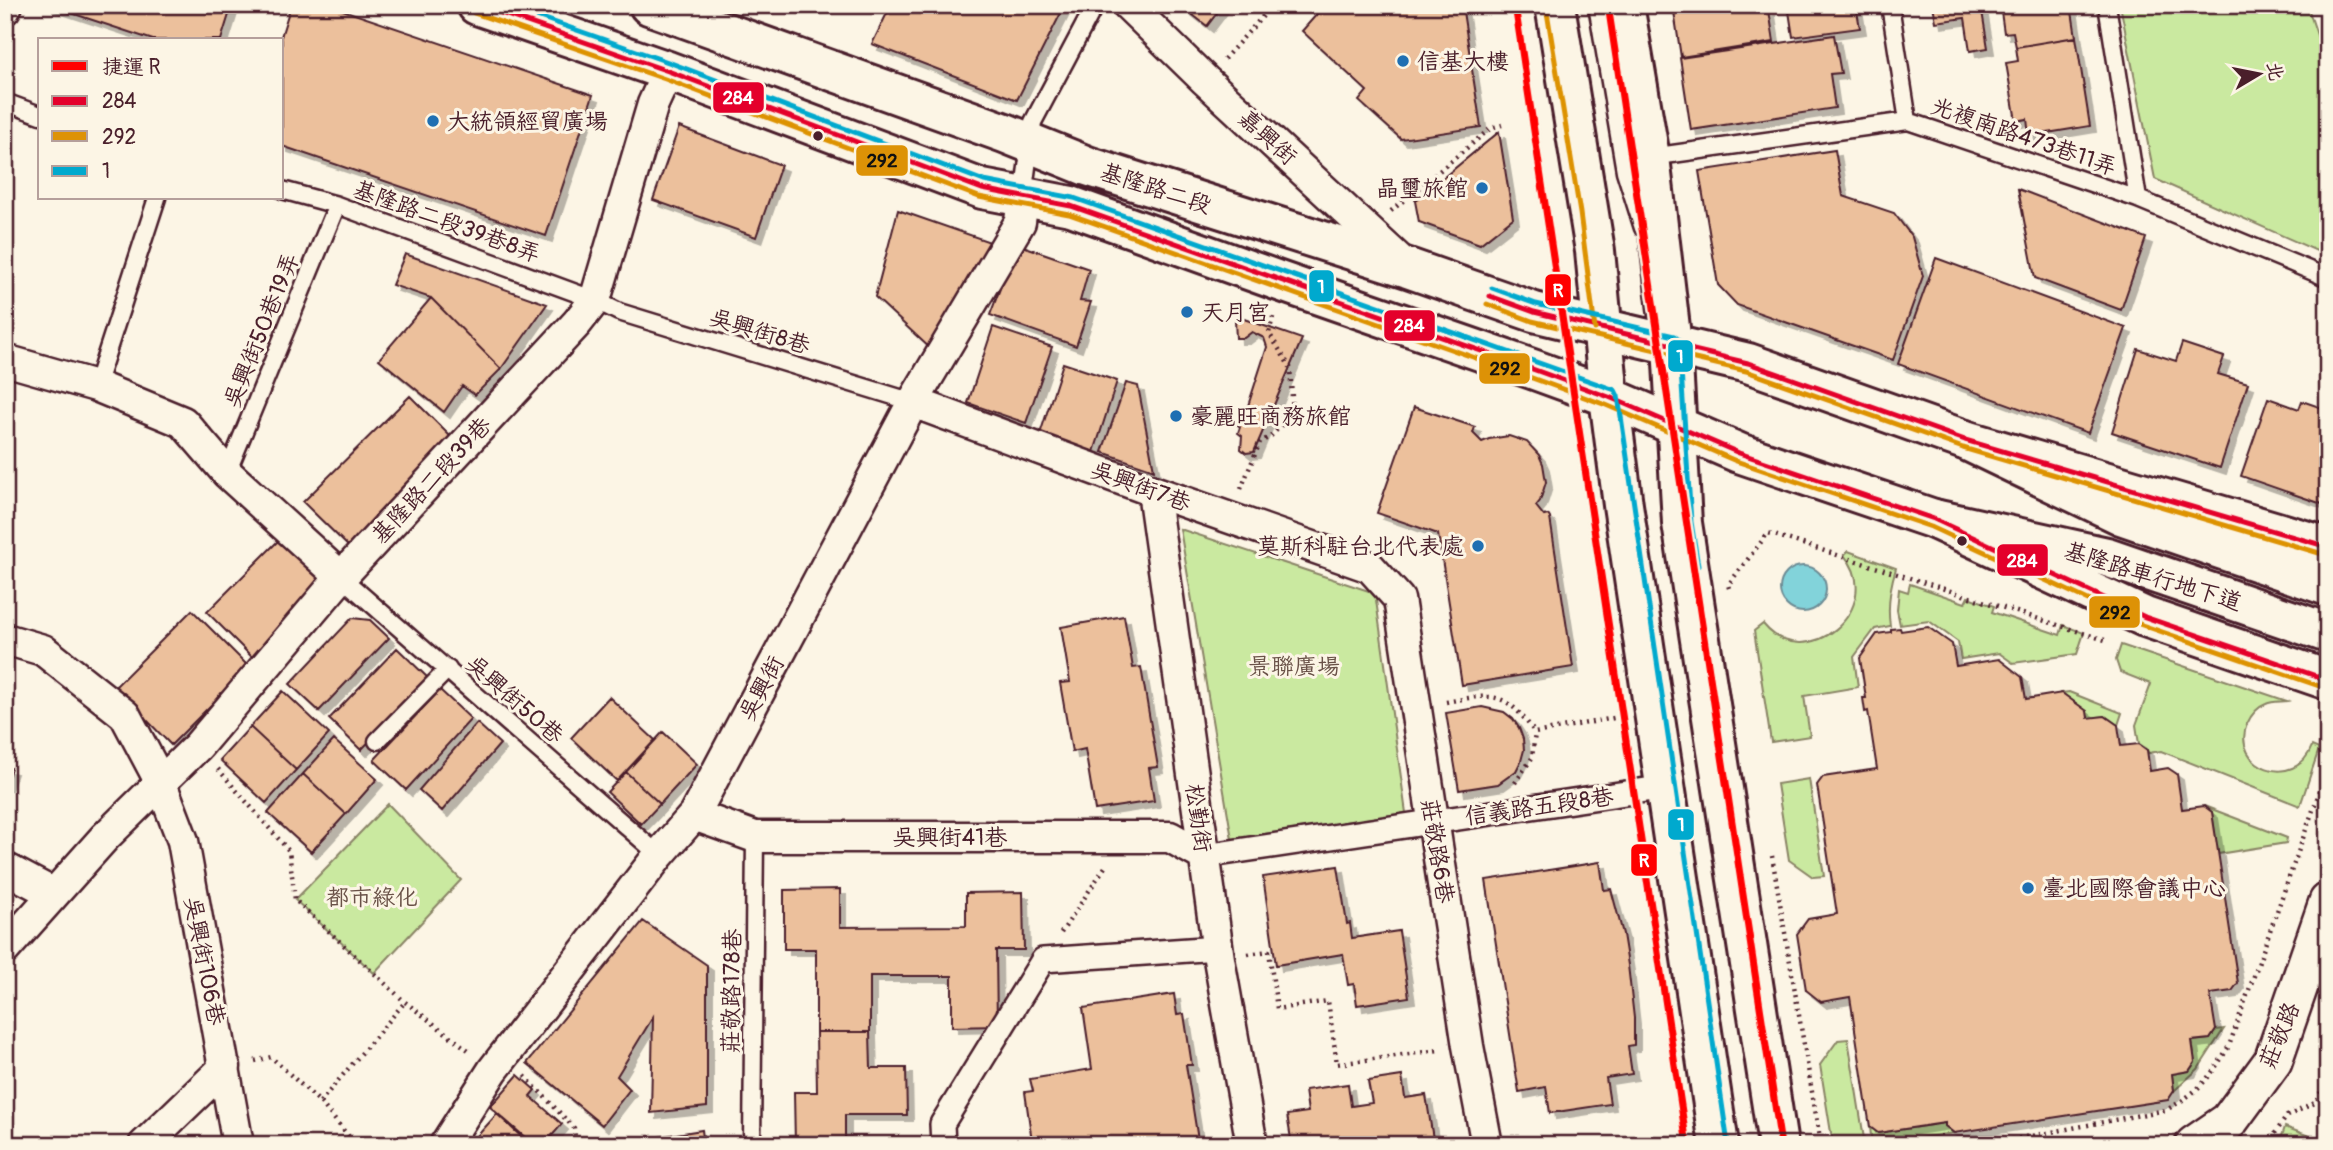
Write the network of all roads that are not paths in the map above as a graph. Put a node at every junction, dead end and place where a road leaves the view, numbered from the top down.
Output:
1 (477, 5) edge
2 (649, 5) edge
3 (1095, 5) edge
4 (1128, 5) edge
5 (1555, 5) edge
6 (1597, 5) edge
7 (1624, 5) edge
8 (1890, 5) edge
9 (2107, 5) edge
10 (668, 71) junction
11 (5, 102) edge
12 (38, 113) edge
13 (1908, 121) junction
14 (1032, 143) junction
15 (1650, 157) junction
16 (284, 191) edge
17 (1023, 197) junction
18 (2138, 199) junction
19 (156, 200) edge
20 (337, 205) junction
21 (1408, 268) junction
22 (2328, 278) edge
23 (595, 300) junction
24 (1604, 328) junction
25 (1672, 345) junction
26 (5, 360) edge
27 (96, 386) junction
28 (1609, 397) junction
29 (913, 402) junction
30 (1678, 427) junction
31 (1965, 440) junction
32 (227, 473) junction
33 (1153, 491) junction
34 (1934, 519) junction
35 (2328, 547) edge
36 (1370, 566) joint
37 (341, 577) junction
38 (2328, 586) edge
39 (2328, 633) edge
40 (5, 639) edge
41 (447, 669) junction
42 (2328, 680) edge
43 (377, 741) dead end
44 (160, 781) junction
45 (1666, 787) junction
46 (694, 815) junction
47 (1433, 822) junction
48 (755, 837) junction
49 (659, 855) junction
50 (1204, 856) junction
51 (5, 868) edge
52 (54, 894) junction
53 (2328, 902) edge
54 (5, 949) edge
55 (1218, 954) junction
56 (225, 1067) junction
57 (144, 1145) edge
58 (238, 1145) edge
59 (445, 1145) edge
60 (752, 1145) edge
61 (943, 1145) edge
62 (1252, 1145) edge
63 (1487, 1145) edge
64 (1719, 1145) edge
65 (1778, 1145) edge
66 (2194, 1145) edge

1 - 10 main road, 基隆路二段
2 - 14 main road, 基隆路二段
3 - 14 lane
4 - 21 street, 嘉興街
5 - 24 main road
6 - 25 lane
7 - 15 main road
8 - 13 lane
9 - 18 lane
10 - 17 main road, 基隆路二段
10 - 23 street, 基隆路二段39巷
11 - 12 lane
13 - 15 lane, 光複南路473巷11弄
13 - 18 lane, 光複南路473巷11弄
14 - 17 lane
14 - 21 main road, 基隆路二段
15 - 25 main road
16 - 20 lane, 基隆路二段39巷8弄
17 - 28 main road, 基隆路二段
17 - 29 street, 吳興街
18 - 22 lane, 光複南路473巷11弄
19 - 27 lane
20 - 23 lane, 基隆路二段39巷8弄
20 - 32 lane, 吳興街50巷19弄
21 - 24 main road, 基隆路二段
23 - 29 lane, 吳興街8巷
23 - 37 street, 基隆路二段39巷
24 - 25 main road, 基隆路二段
24 - 28 main road
25 - 30 main road
25 - 31 main road, 基隆路二段
26 - 27 street
27 - 32 street
28 - 30 main road, 基隆路二段
28 - 45 main road
29 - 33 street, 吳興街7巷
29 - 46 street, 吳興街
30 - 34 main road, 基隆路二段
30 - 65 main road
31 - 35 main road
31 - 38 main road, 基隆路車行地下道
32 - 37 street
33 - 36 street, 吳興街7巷
33 - 50 street, 松勤街
34 - 39 main road, 基隆路車行地下道
34 - 42 main road
36 - 47 street, 莊敬路6巷
37 - 41 lane, 吳興街50巷
37 - 44 street, 基隆路二段39巷
40 - 44 street, 吳興街106巷
41 - 43 lane
41 - 49 lane, 吳興街50巷
44 - 52 street, 基隆路二段39巷
44 - 56 street, 吳興街106巷
45 - 47 street, 信義路五段8巷
45 - 64 main road
46 - 48 street, 吳興街41巷
46 - 49 street, 吳興街
47 - 50 street, 信義路五段8巷
47 - 63 street, 莊敬路6巷
48 - 50 street, 吳興街41巷
48 - 60 lane, 莊敬路178巷
49 - 59 street, 吳興街
50 - 55 street, 松勤街
51 - 52 street
52 - 54 street, 基隆路二段39巷
53 - 66 street, 莊敬路
55 - 61 street
55 - 62 street, 松勤街
56 - 57 street
56 - 58 street, 吳興街106巷

